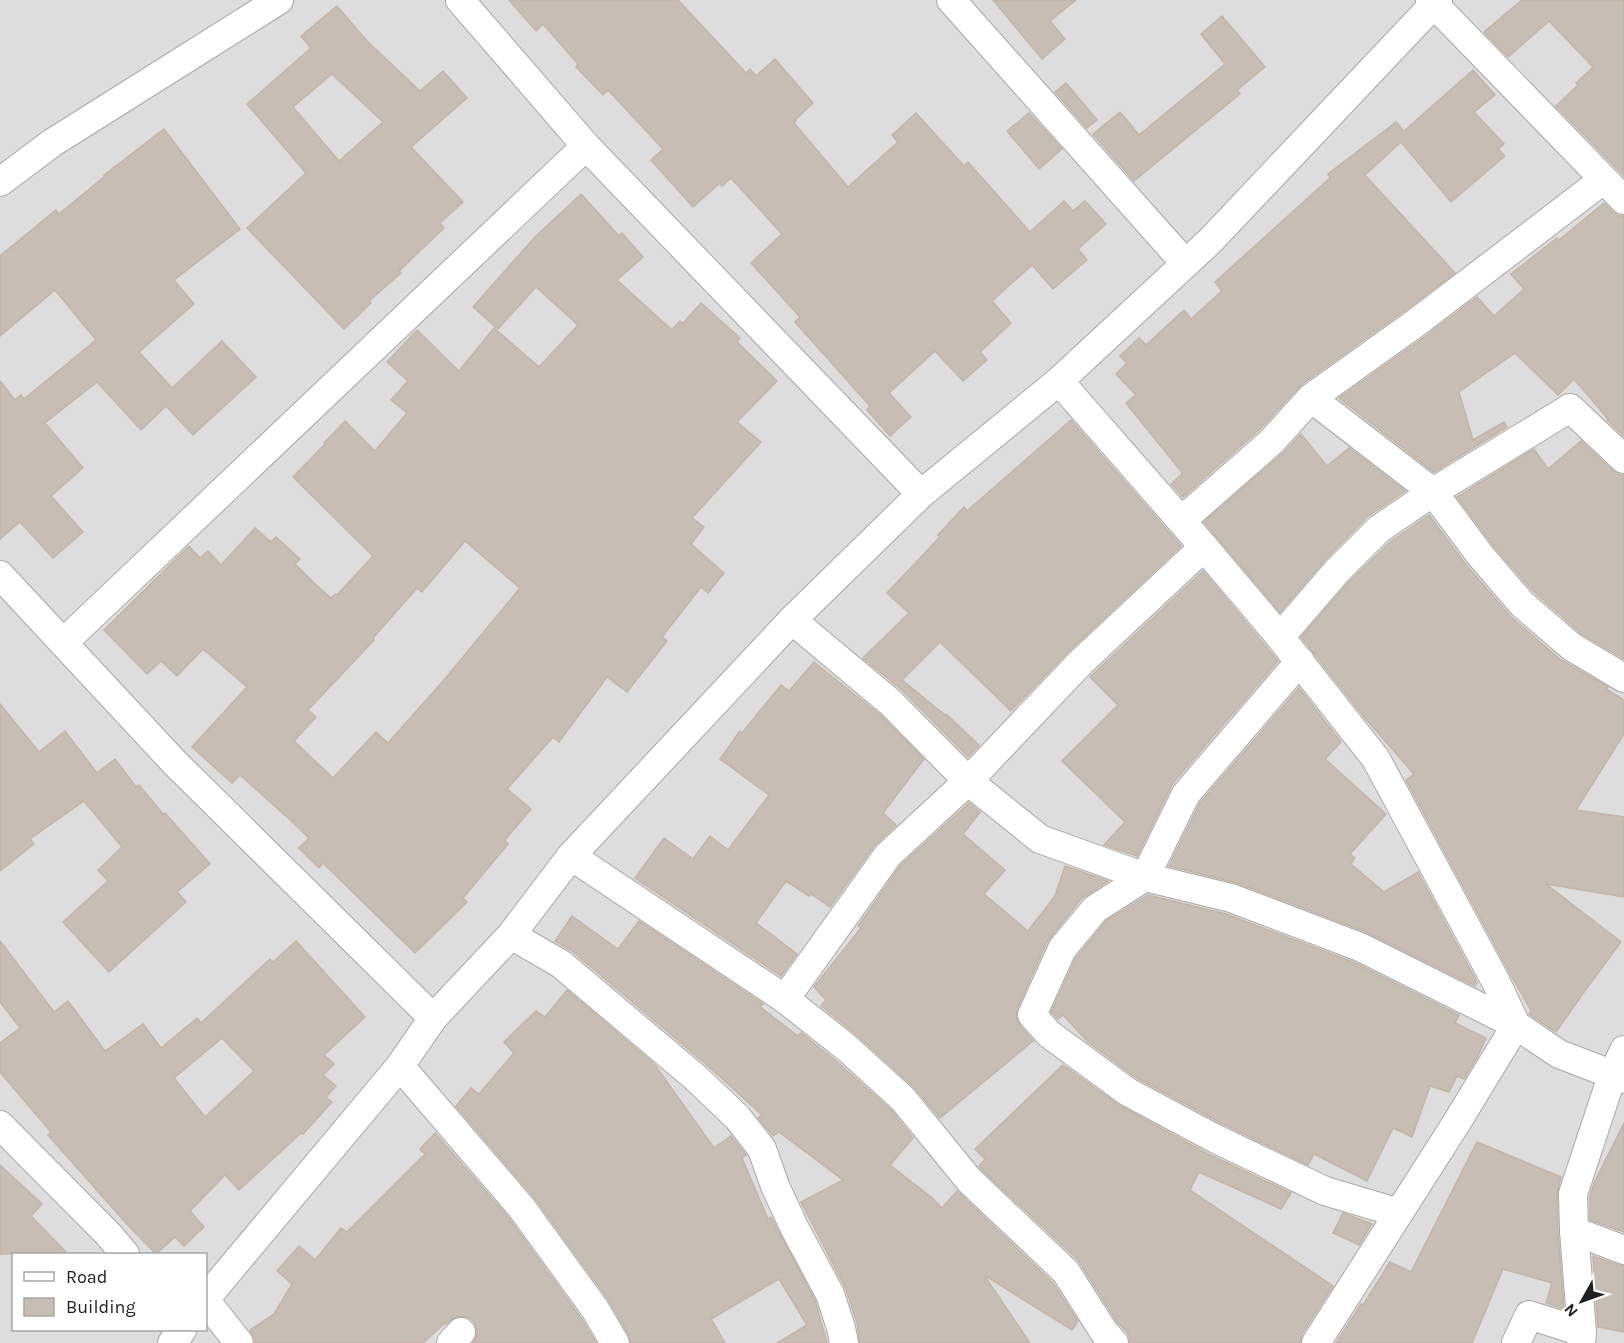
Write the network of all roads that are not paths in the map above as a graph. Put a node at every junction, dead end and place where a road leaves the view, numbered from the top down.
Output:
1 (279, 0) edge
2 (460, 0) edge
3 (951, 0) edge
4 (1434, 1) edge
5 (586, 146) junction
6 (1603, 180) junction
7 (0, 182) edge
8 (1624, 200) edge
9 (1185, 263) junction
10 (1059, 381) junction
11 (1311, 398) junction
12 (1624, 459) edge
13 (1433, 492) junction
14 (921, 494) junction
15 (1182, 520) junction
16 (1204, 547) junction
17 (0, 575) edge
18 (792, 620) junction
19 (1280, 637) junction
20 (63, 643) junction
21 (1300, 661) junction
22 (1624, 678) edge
23 (968, 781) junction
24 (571, 856) junction
25 (1145, 877) junction
26 (510, 935) junction
27 (785, 999) junction
28 (432, 1018) junction
29 (1516, 1025) junction
30 (1624, 1050) edge
31 (400, 1066) junction
32 (1618, 1077) edge
33 (0, 1125) edge
34 (1399, 1214) junction
35 (1574, 1232) junction
36 (1624, 1250) edge
37 (124, 1253) edge
38 (207, 1298) edge
39 (207, 1300) edge
40 (1582, 1338) edge
41 (1103, 1339) edge
42 (239, 1343) edge
43 (615, 1343) edge
44 (844, 1343) edge
45 (1316, 1343) edge
46 (1516, 1343) edge

1 - 7 street
2 - 5 street
3 - 9 street
4 - 6 street
4 - 9 street
5 - 14 street
5 - 20 street
6 - 8 street
6 - 11 street
9 - 10 street
10 - 14 street
10 - 15 street
11 - 13 street
11 - 15 street
12 - 13 street
13 - 19 street
13 - 22 street
14 - 18 street
15 - 16 street
16 - 19 street
16 - 23 street
17 - 20 street
18 - 23 street
18 - 24 street
19 - 21 street
20 - 28 street
21 - 25 street
21 - 29 street
23 - 25 street
23 - 27 street
24 - 26 street
24 - 27 street
25 - 29 street
25 - 34 street
26 - 28 street
26 - 44 street
27 - 41 street
28 - 31 street
29 - 32 street
29 - 34 street
30 - 32 street
31 - 38 street
31 - 43 street
32 - 35 street
33 - 37 street
34 - 45 street
35 - 36 street
35 - 40 street
39 - 42 street
40 - 46 street

